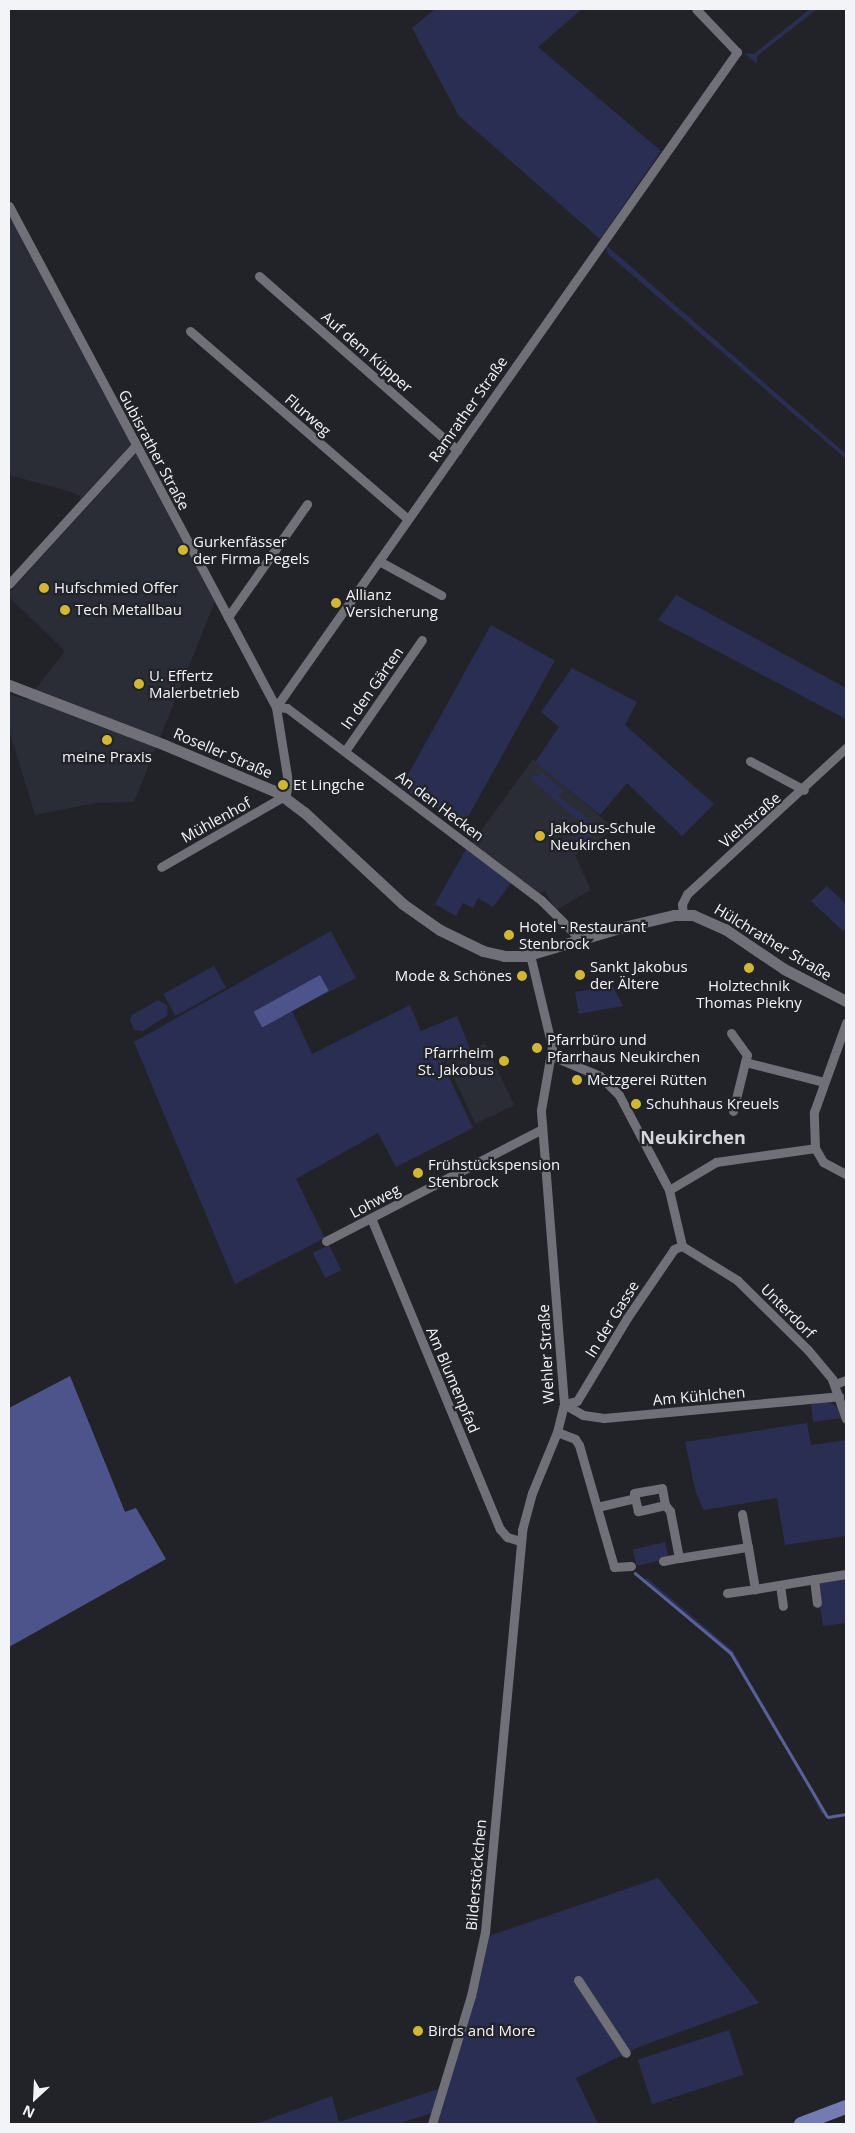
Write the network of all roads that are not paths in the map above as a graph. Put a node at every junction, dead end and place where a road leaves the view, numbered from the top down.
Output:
1 (696, 9) edge
2 (9, 206) edge
3 (258, 276) dead end
4 (190, 331) dead end
5 (136, 446) junction
6 (457, 450) junction
7 (307, 504) dead end
8 (408, 519) junction
9 (379, 561) junction
10 (9, 584) edge
11 (442, 596) dead end
12 (228, 617) junction
13 (422, 640) dead end
14 (9, 685) edge
15 (276, 707) junction
16 (846, 748) edge
17 (345, 752) junction
18 (750, 761) dead end
19 (804, 790) junction
20 (285, 797) junction
21 (161, 867) dead end
22 (683, 915) junction
23 (579, 938) junction
24 (530, 955) junction
25 (846, 1001) edge
26 (846, 1023) edge
27 (731, 1033) dead end
28 (552, 1056) junction
29 (744, 1062) junction
30 (824, 1082) junction
31 (733, 1111) dead end
32 (542, 1129) junction
33 (815, 1148) junction
34 (846, 1174) edge
35 (669, 1190) junction
36 (371, 1218) junction
37 (326, 1241) dead end
38 (682, 1246) junction
39 (846, 1380) edge
40 (835, 1384) junction
41 (839, 1396) junction
42 (564, 1404) junction
43 (846, 1419) edge
44 (557, 1432) junction
45 (635, 1498) junction
46 (665, 1505) junction
47 (597, 1507) junction
48 (742, 1514) dead end
49 (520, 1542) junction
50 (748, 1547) junction
51 (679, 1558) junction
52 (663, 1561) dead end
53 (631, 1566) dead end
54 (846, 1574) edge
55 (814, 1579) junction
56 (780, 1584) junction
57 (754, 1589) junction
58 (727, 1593) dead end
59 (817, 1603) dead end
60 (783, 1606) dead end
61 (512, 1622) joint
62 (578, 1980) dead end
63 (626, 2053) dead end
64 (846, 2107) edge
65 (432, 2124) edge
66 (801, 2124) edge

1 - 6 street, Ramrather Straße
2 - 5 street, Gubisrather Straße
3 - 6 street, Auf dem Küpper
4 - 8 street, Flurweg
5 - 10 street
5 - 12 street, Gubisrather Straße
6 - 8 street, Ramrather Straße
7 - 12 street
8 - 9 street, Ramrather Straße
9 - 11 street
9 - 15 street, Ramrather Straße
12 - 15 street, Gubisrather Straße
13 - 17 street, In den Gärten
14 - 20 street, Roseller Straße
15 - 17 street, An den Hecken
15 - 20 street
16 - 19 street, Viehstraße
17 - 23 street, An den Hecken
18 - 19 street
19 - 22 street, Viehstraße
20 - 21 street, Mühlenhof
20 - 24 street, Roseller Straße
22 - 23 street, Roseller Straße
22 - 25 street, Hülchrather Straße
23 - 24 street, Roseller Straße
24 - 28 street
26 - 30 street
27 - 29 street
28 - 32 street, Wehler Straße
28 - 35 street
29 - 30 street
29 - 31 street
30 - 33 street
32 - 36 street, Lohweg
32 - 42 street, Wehler Straße
33 - 34 street
33 - 35 street
35 - 38 street
36 - 37 street, Lohweg
36 - 49 street, Am Blumenpfad
38 - 40 street, Unterdorf
38 - 42 street, In der Gasse
39 - 40 street
40 - 41 street, Unterdorf
41 - 42 street, Am Kühlchen
41 - 43 street, Unterdorf
42 - 44 street, Wehler Straße
44 - 47 street
44 - 49 street, Wehler Straße
45 - 46 street
45 - 46 street
45 - 47 street
46 - 51 street
47 - 53 street
48 - 50 street
49 - 61 street, Wehler Straße
50 - 51 street
50 - 57 street
51 - 52 street
54 - 55 street
55 - 56 street
55 - 59 street
56 - 57 street
56 - 60 street
57 - 58 street
61 - 65 street, Bilderstöckchen
62 - 63 street
64 - 66 main road

